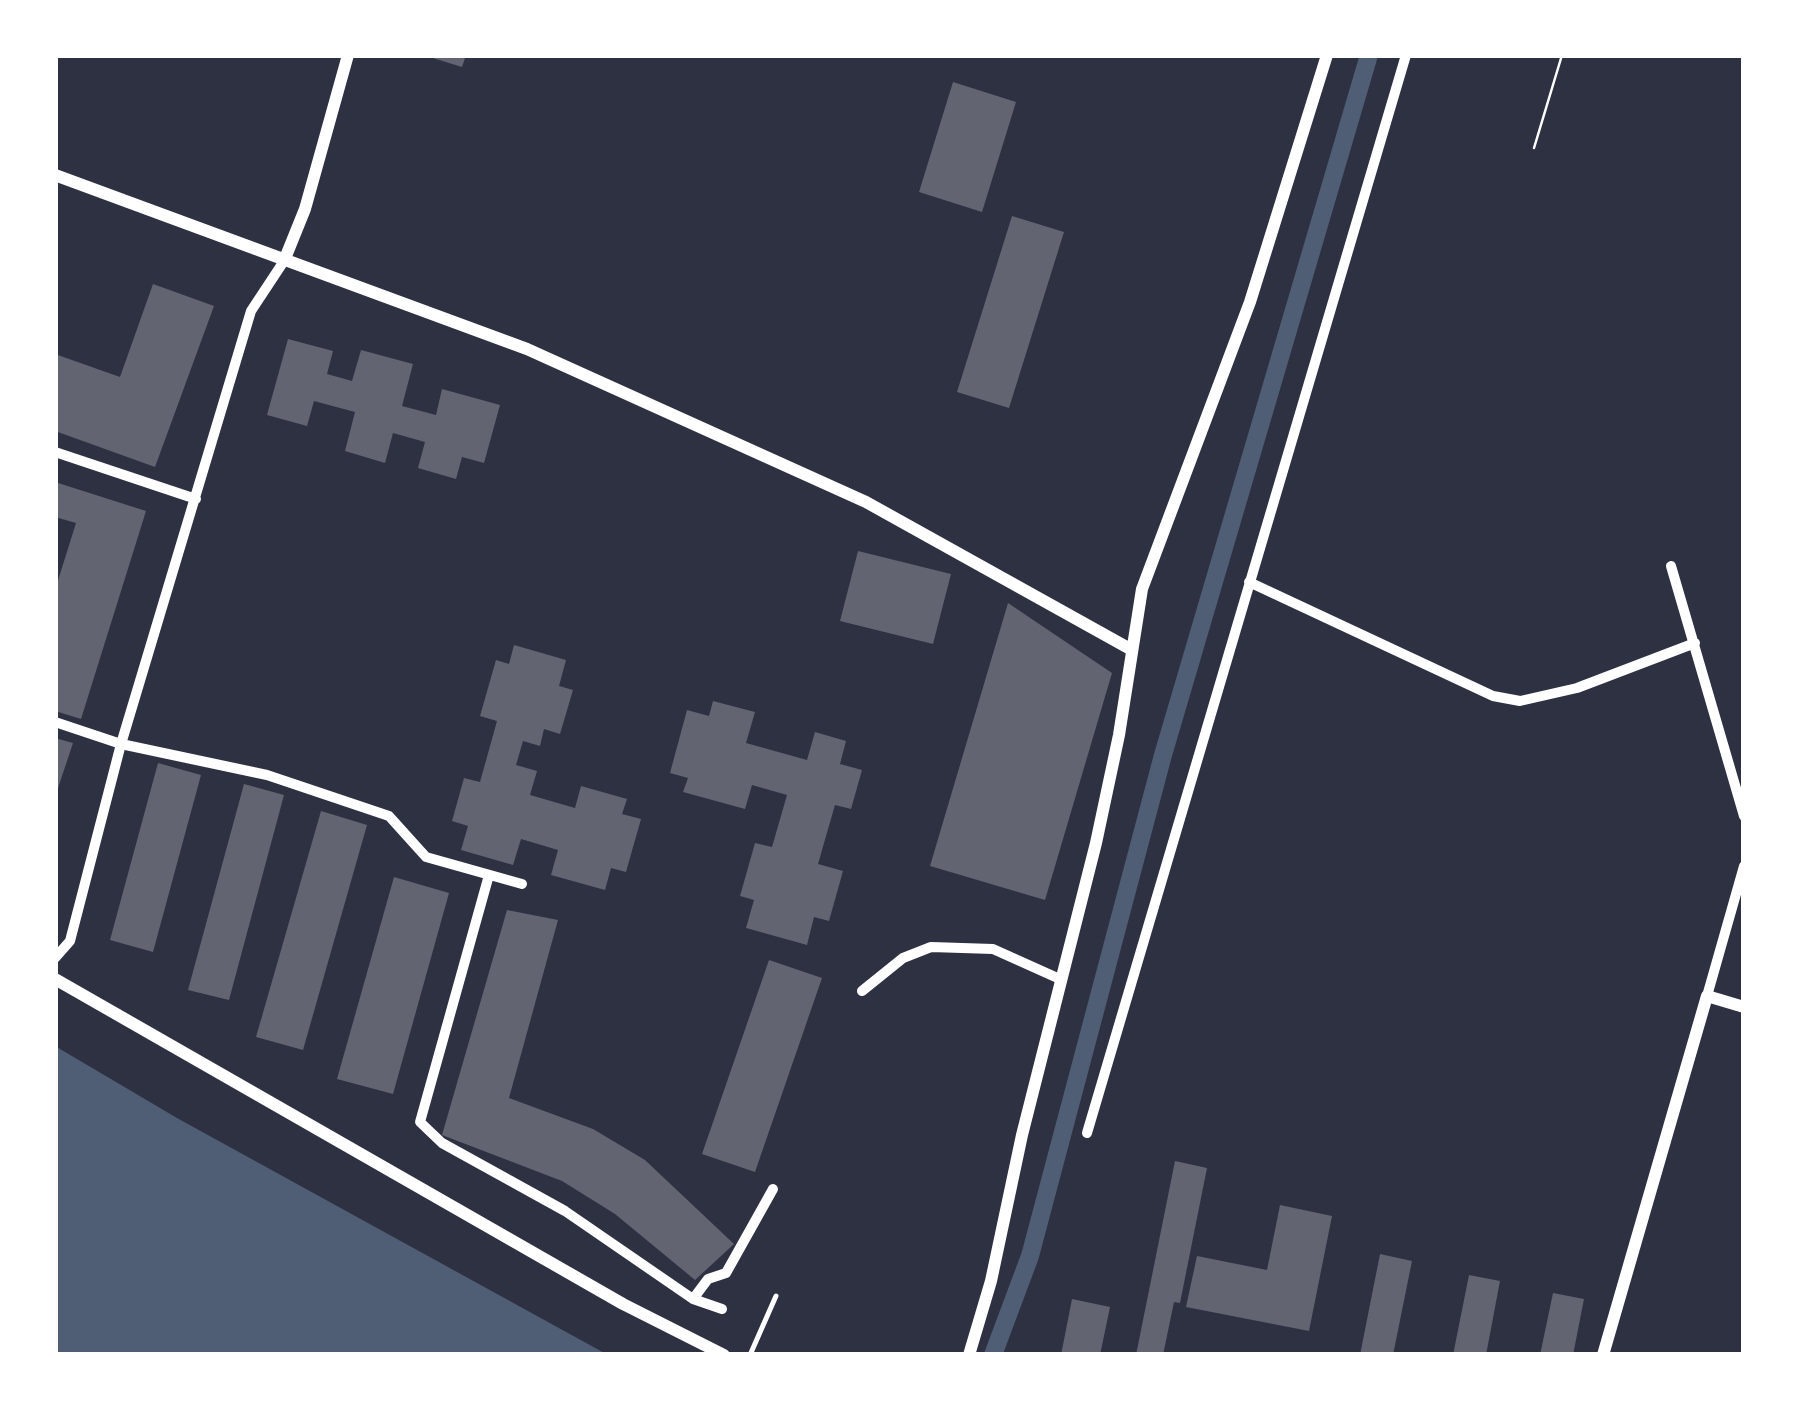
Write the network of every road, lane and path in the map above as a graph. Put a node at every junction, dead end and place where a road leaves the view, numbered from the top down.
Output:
1 (348, 55) edge
2 (1327, 55) edge
3 (1406, 55) edge
4 (1562, 55) edge
5 (1534, 148) dead end
6 (55, 175) edge
7 (284, 261) junction
8 (55, 452) edge
9 (196, 500) junction
10 (1671, 566) dead end
11 (1249, 582) junction
12 (1695, 643) junction
13 (1132, 650) junction
14 (55, 722) edge
15 (121, 744) junction
16 (1744, 816) edge
17 (1744, 866) edge
18 (489, 875) junction
19 (522, 884) dead end
20 (55, 958) edge
21 (55, 978) edge
22 (1062, 980) junction
23 (862, 991) dead end
24 (1707, 996) junction
25 (1744, 1007) edge
26 (1087, 1133) dead end
27 (773, 1189) dead end
28 (776, 1296) dead end
29 (693, 1299) junction
30 (722, 1309) dead end
31 (724, 1355) edge
32 (750, 1355) edge
33 (969, 1355) edge
34 (1603, 1355) edge

1 - 7 street
2 - 13 street
3 - 11 street
4 - 5 path
6 - 7 street
7 - 9 street
7 - 13 street
8 - 9 street
9 - 15 street
10 - 12 street
11 - 12 street
11 - 26 street
12 - 16 street
13 - 22 street
14 - 15 street
15 - 18 street
15 - 20 street
17 - 24 street
18 - 19 street
18 - 29 street
21 - 31 street
22 - 23 street
22 - 33 street
24 - 25 street
24 - 34 street
27 - 29 street
28 - 32 lane
29 - 30 street

